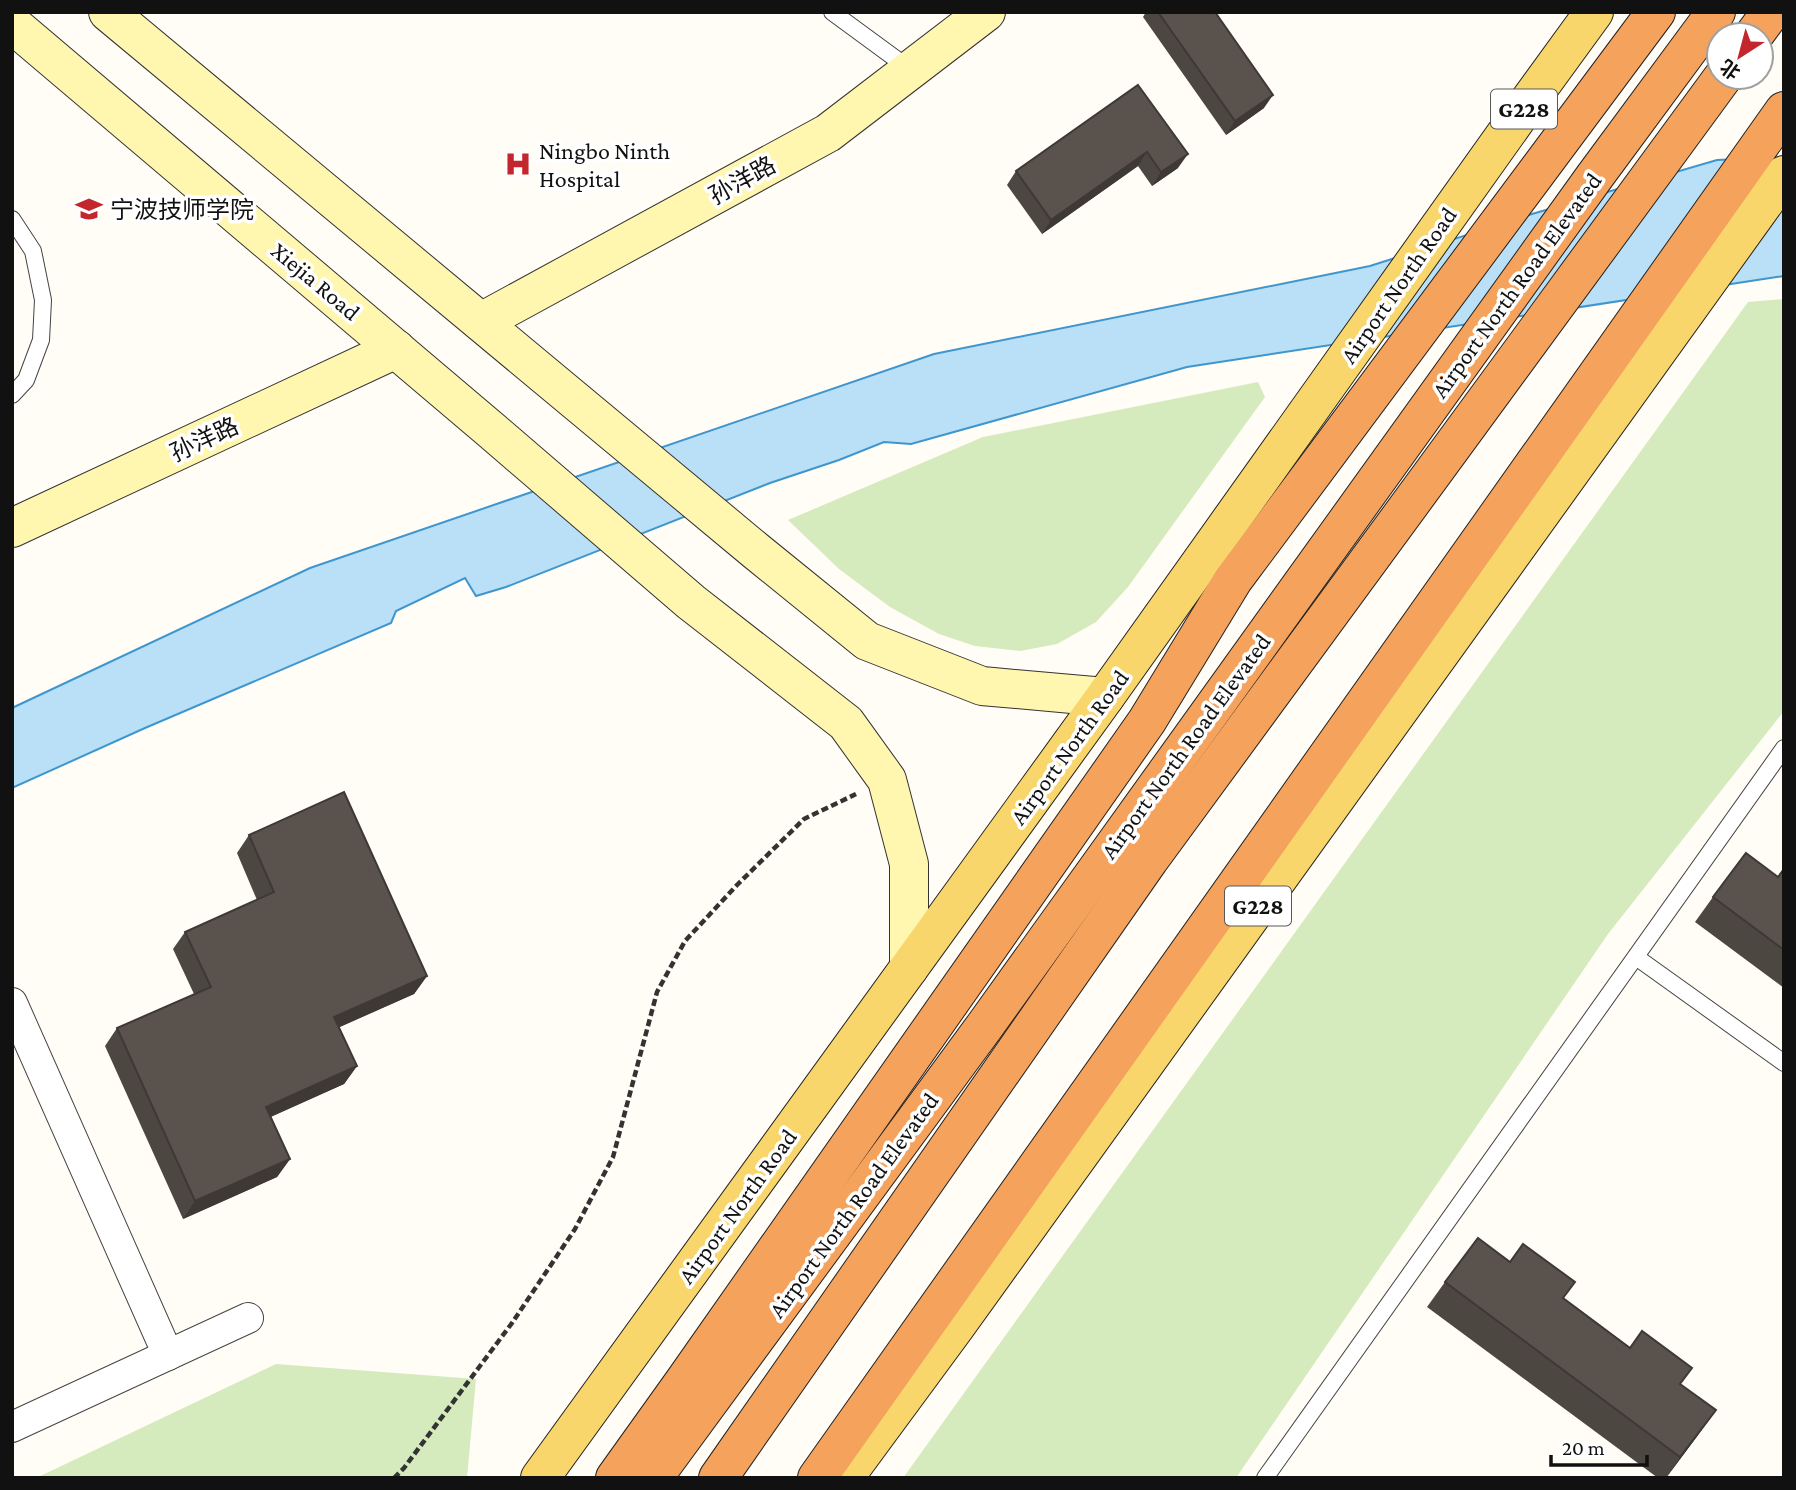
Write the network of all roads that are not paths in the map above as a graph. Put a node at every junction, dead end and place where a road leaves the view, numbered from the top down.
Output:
1 (108, 12) edge
2 (832, 12) edge
3 (986, 12) edge
4 (1594, 12) edge
5 (1656, 12) edge
6 (1716, 12) edge
7 (12, 24) edge
8 (911, 70) junction
9 (1713, 91) edge
10 (1784, 111) edge
11 (1784, 175) edge
12 (12, 219) edge
13 (481, 322) junction
14 (396, 349) junction
15 (12, 395) edge
16 (12, 528) edge
17 (1105, 697) junction
18 (1784, 747) edge
19 (1636, 957) junction
20 (909, 968) junction
21 (12, 1003) edge
22 (1784, 1063) edge
23 (248, 1318) dead end
24 (168, 1355) junction
25 (12, 1427) edge
26 (540, 1478) edge
27 (615, 1478) edge
28 (653, 1478) edge
29 (718, 1478) edge
30 (817, 1478) edge
31 (844, 1478) edge
32 (1265, 1478) edge

1 - 13 main road
2 - 8 lane
3 - 8 main road, 孙洋路
4 - 17 main road, Airport North Road / G228
5 - 27 highway
6 - 28 highway, Airport North Road Elevated
7 - 14 main road, Xiejia Road
8 - 13 main road, 孙洋路
9 - 29 highway, Airport North Road Elevated
10 - 30 highway
11 - 31 main road, G228
12 - 15 lane
13 - 17 main road
14 - 16 main road, 孙洋路
14 - 20 main road, Xiejia Road
17 - 20 main road, Airport North Road / G228
18 - 19 lane
19 - 22 lane
19 - 32 lane
20 - 26 main road, Airport North Road / G228
21 - 24 street
23 - 24 street
24 - 25 street

